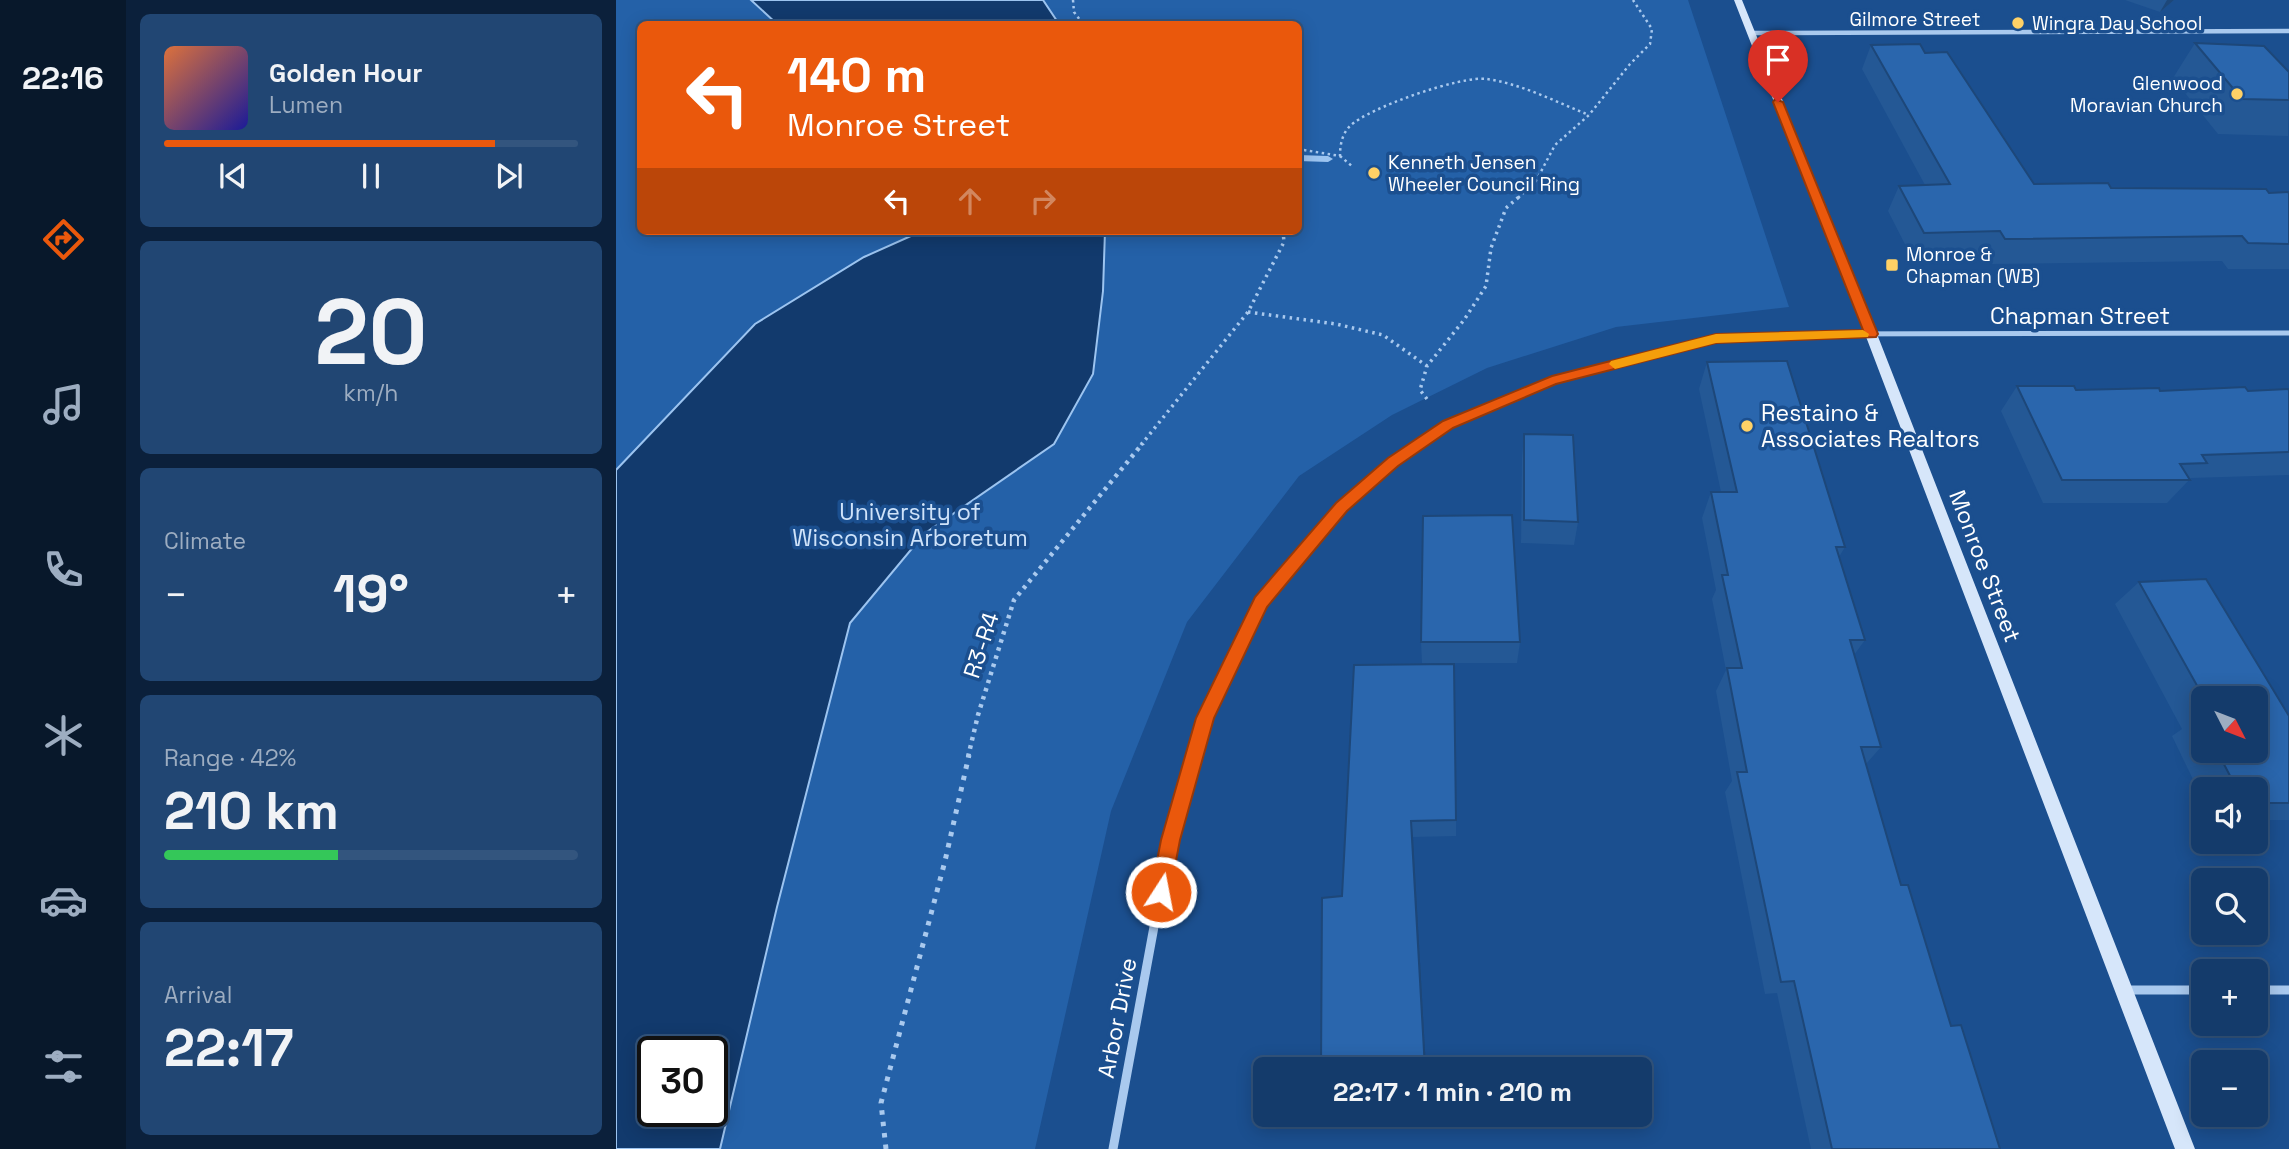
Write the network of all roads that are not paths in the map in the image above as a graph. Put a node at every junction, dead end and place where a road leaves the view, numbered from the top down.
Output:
1 (1738, 0) edge
2 (2289, 32) edge
3 (1751, 33) junction
4 (2289, 333) edge
5 (1871, 334) junction
6 (2124, 990) junction
7 (2191, 990) edge
8 (2268, 990) edge
9 (2289, 990) edge
10 (1113, 1149) edge
11 (2185, 1149) edge

1 - 3 main road, Monroe Street
2 - 3 street, Gilmore Street
3 - 5 main road, Monroe Street
4 - 5 street, Chapman Street
5 - 6 main road, Monroe Street
5 - 10 street, Arbor Drive
6 - 7 street
6 - 11 main road, Monroe Street
8 - 9 street

